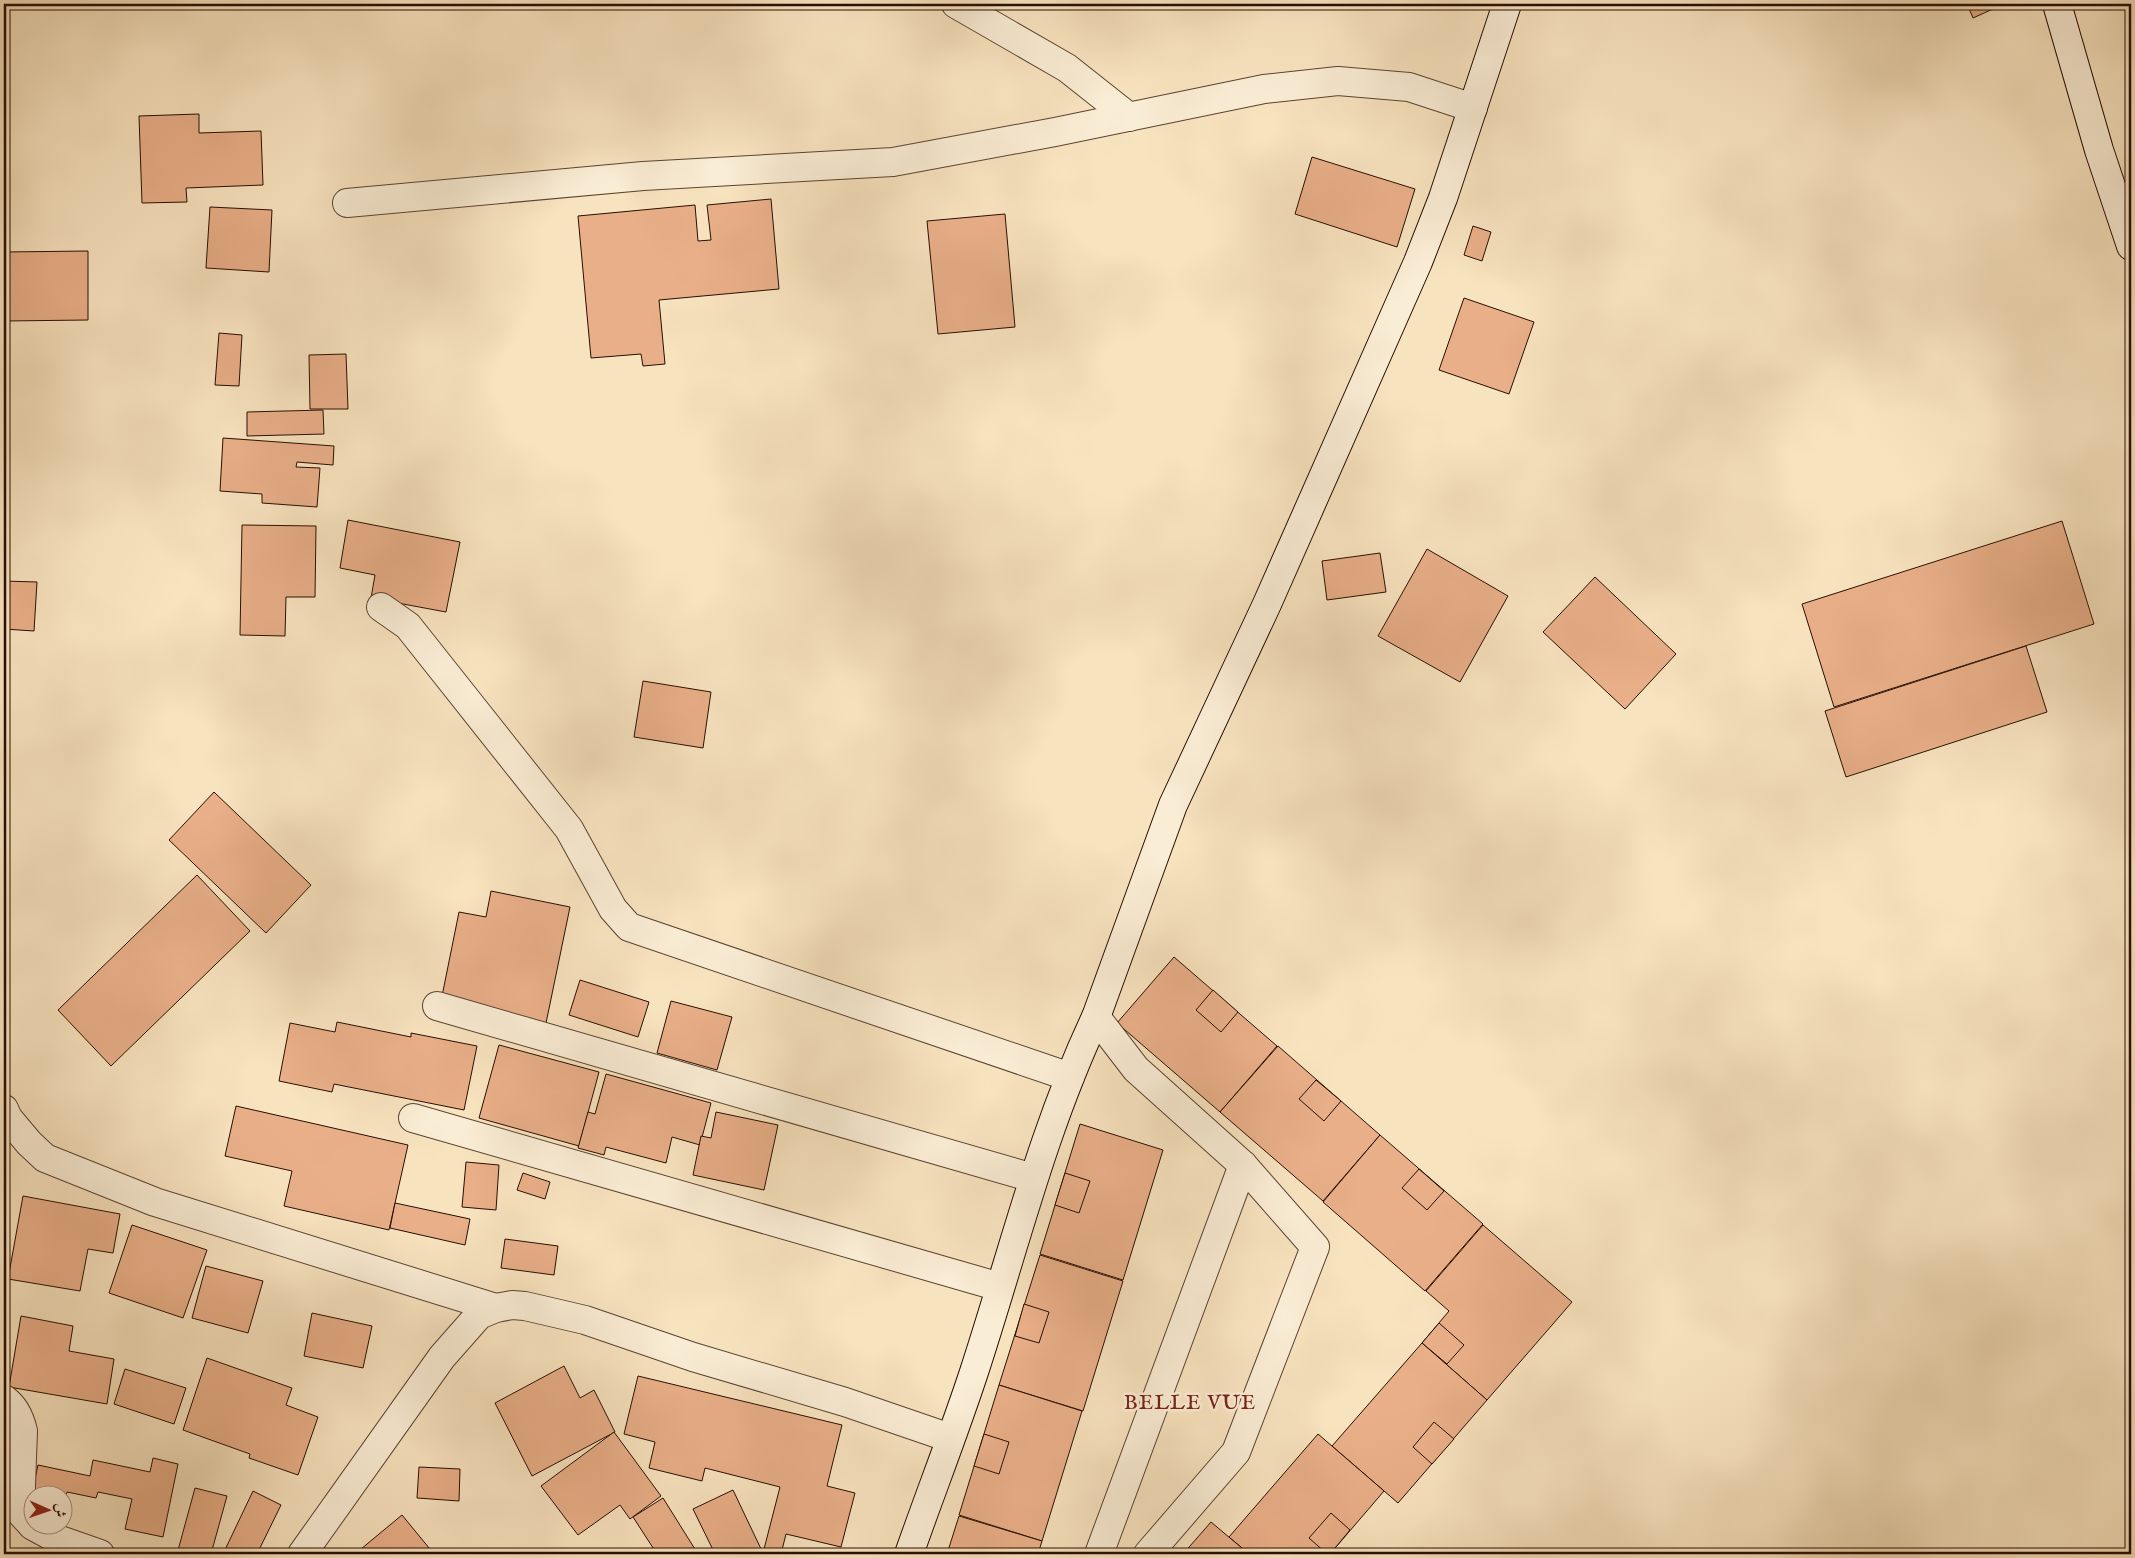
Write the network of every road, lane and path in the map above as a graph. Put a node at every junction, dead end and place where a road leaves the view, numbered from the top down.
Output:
1 (956, 4) edge
2 (1507, 4) edge
3 (2057, 4) edge
4 (1473, 108) junction
5 (1128, 117) junction
6 (347, 203) dead end
7 (2131, 246) edge
8 (381, 607) dead end
9 (437, 1006) dead end
10 (1096, 1018) junction
11 (1070, 1077) junction
12 (4, 1109) edge
13 (413, 1118) dead end
14 (1244, 1165) junction
15 (1033, 1178) junction
16 (1000, 1287) junction
17 (496, 1308) junction
18 (4, 1399) edge
19 (950, 1438) junction
20 (22, 1514) edge
21 (52, 1536) edge
22 (100, 1554) edge
23 (302, 1554) edge
24 (909, 1554) edge
25 (1099, 1554) edge
26 (1148, 1554) edge

1 - 5 street
2 - 4 street
3 - 7 street
4 - 5 street
4 - 10 street
5 - 6 street
8 - 11 street
9 - 15 street
10 - 11 street
10 - 14 street
11 - 15 street
12 - 17 street
13 - 16 street
14 - 25 street
14 - 26 street
15 - 16 street
16 - 19 street
17 - 19 street
17 - 23 street
18 - 20 street
19 - 24 street
21 - 22 street

